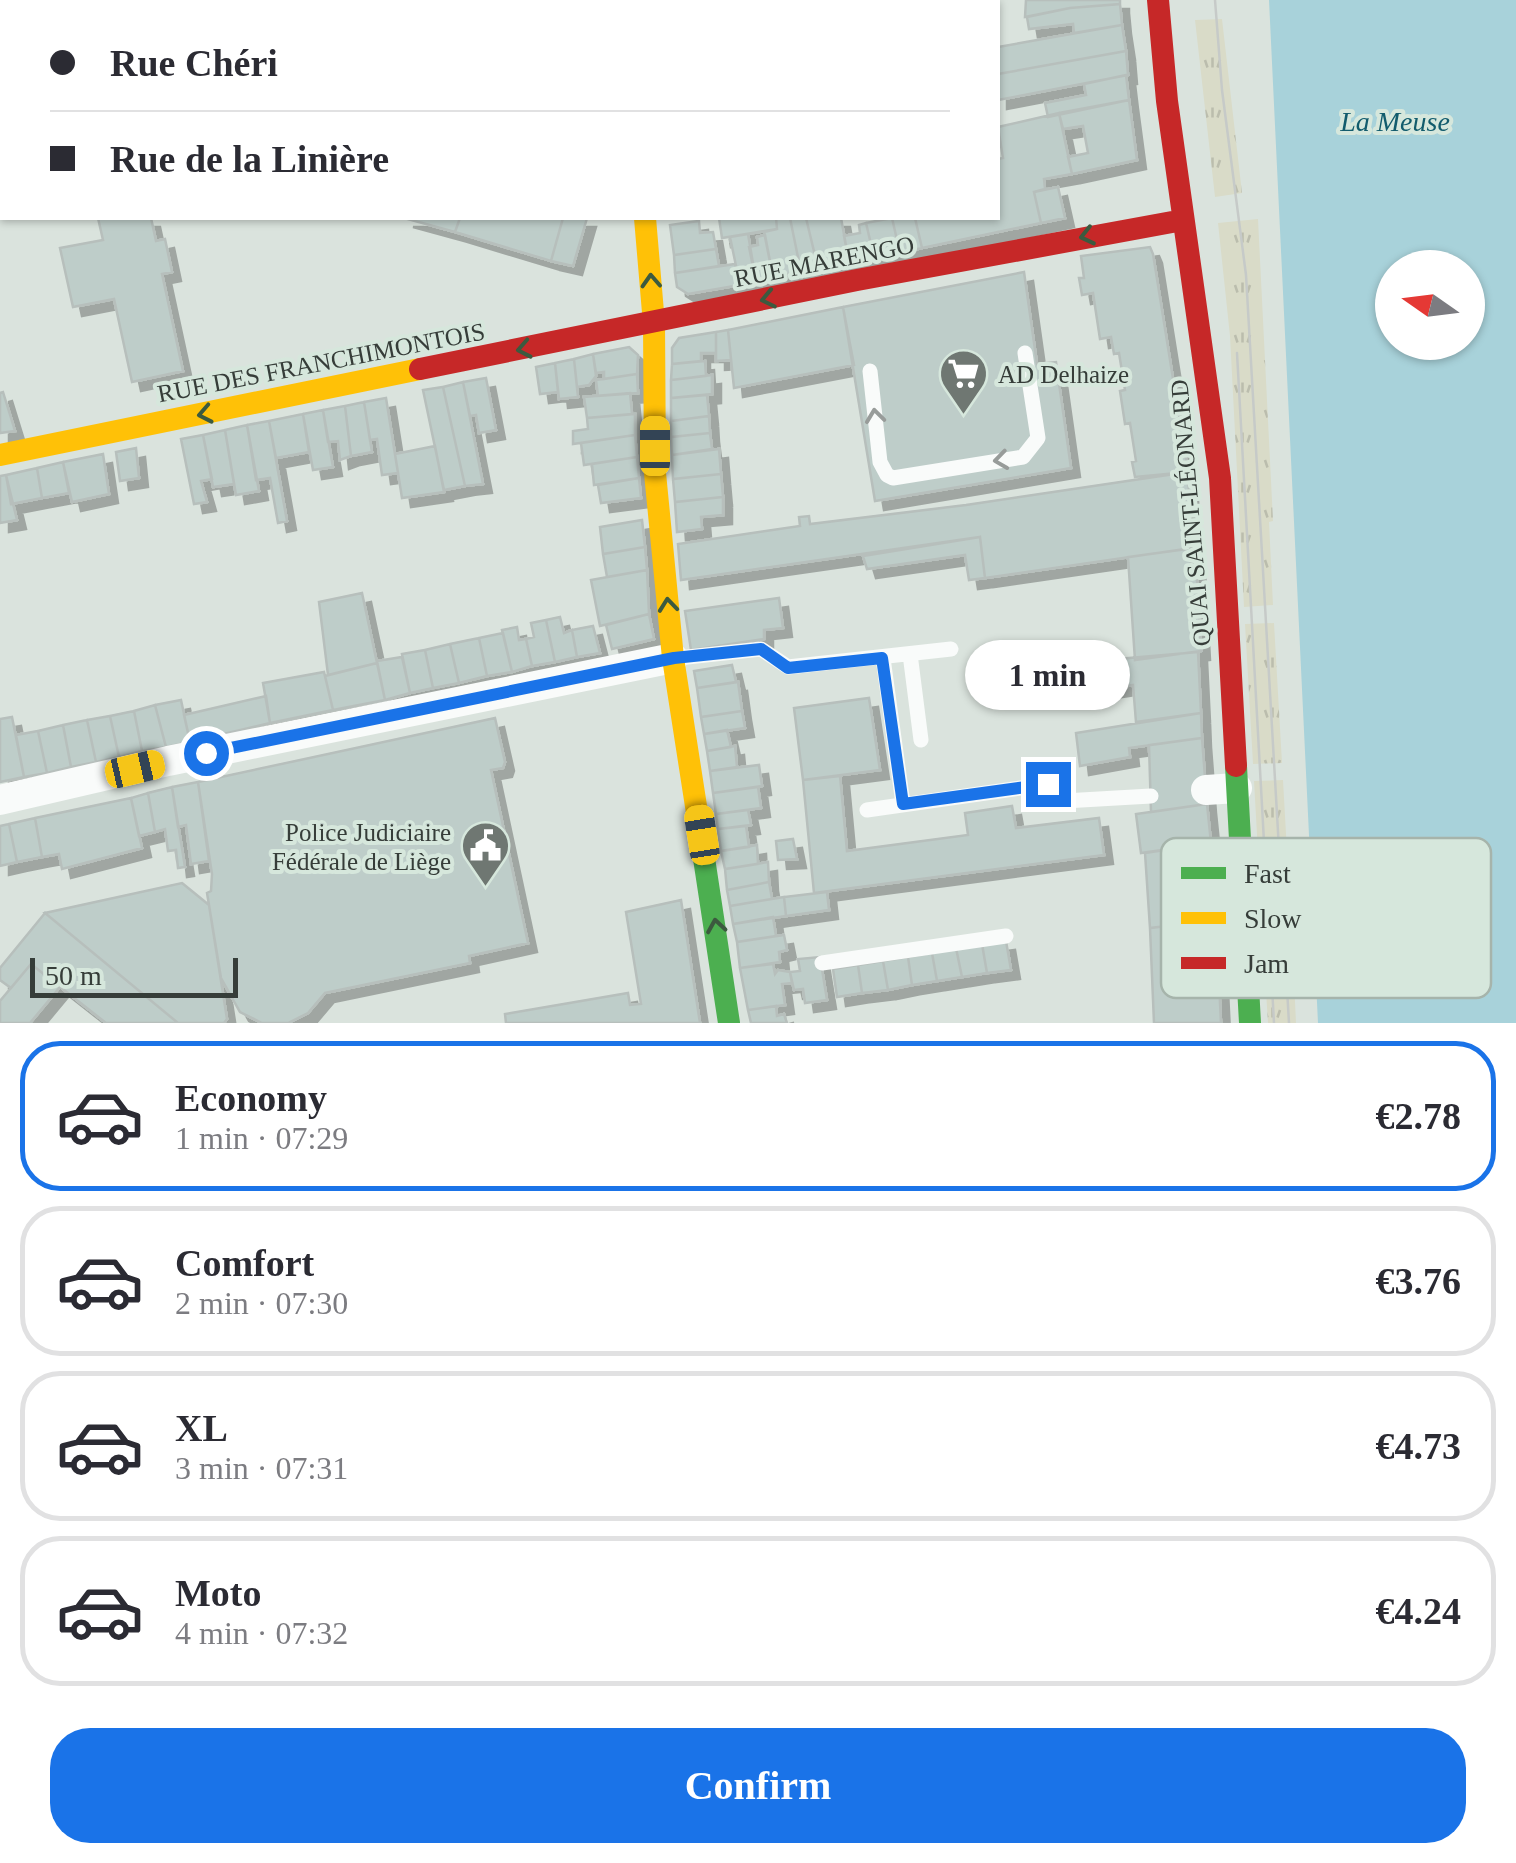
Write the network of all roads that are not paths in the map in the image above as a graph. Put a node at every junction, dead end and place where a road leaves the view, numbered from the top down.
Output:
1 (1158, 0) edge
2 (645, 220) edge
3 (1183, 220) junction
4 (654, 324) junction
5 (1025, 353) dead end
6 (870, 371) dead end
7 (0, 455) edge
8 (951, 649) dead end
9 (910, 654) junction
10 (674, 658) junction
11 (882, 658) junction
12 (921, 740) dead end
13 (1237, 788) junction
14 (1206, 790) dead end
15 (1151, 796) dead end
16 (0, 800) edge
17 (903, 804) junction
18 (867, 810) dead end
19 (1240, 838) edge
20 (1006, 936) dead end
21 (822, 963) dead end
22 (1249, 998) edge
23 (729, 1023) edge
24 (1250, 1023) edge

1 - 3 street, QUAI SAINT-LÉONARD
4 -> 2 street
3 -> 4 street, RUE MARENGO
3 - 13 street, QUAI SAINT-LÉONARD
4 -> 7 street, RUE DES FRANCHIMONTOIS
10 -> 4 street
5 -> 6 lane
8 - 9 lane
9 - 11 lane
9 - 12 lane
10 - 11 lane
10 - 16 street
23 -> 10 street
11 - 17 lane
13 - 14 street
13 - 19 street, QUAI SAINT-LÉONARD
15 - 17 lane
17 - 18 lane
20 - 21 lane
22 - 24 street, QUAI SAINT-LÉONARD

